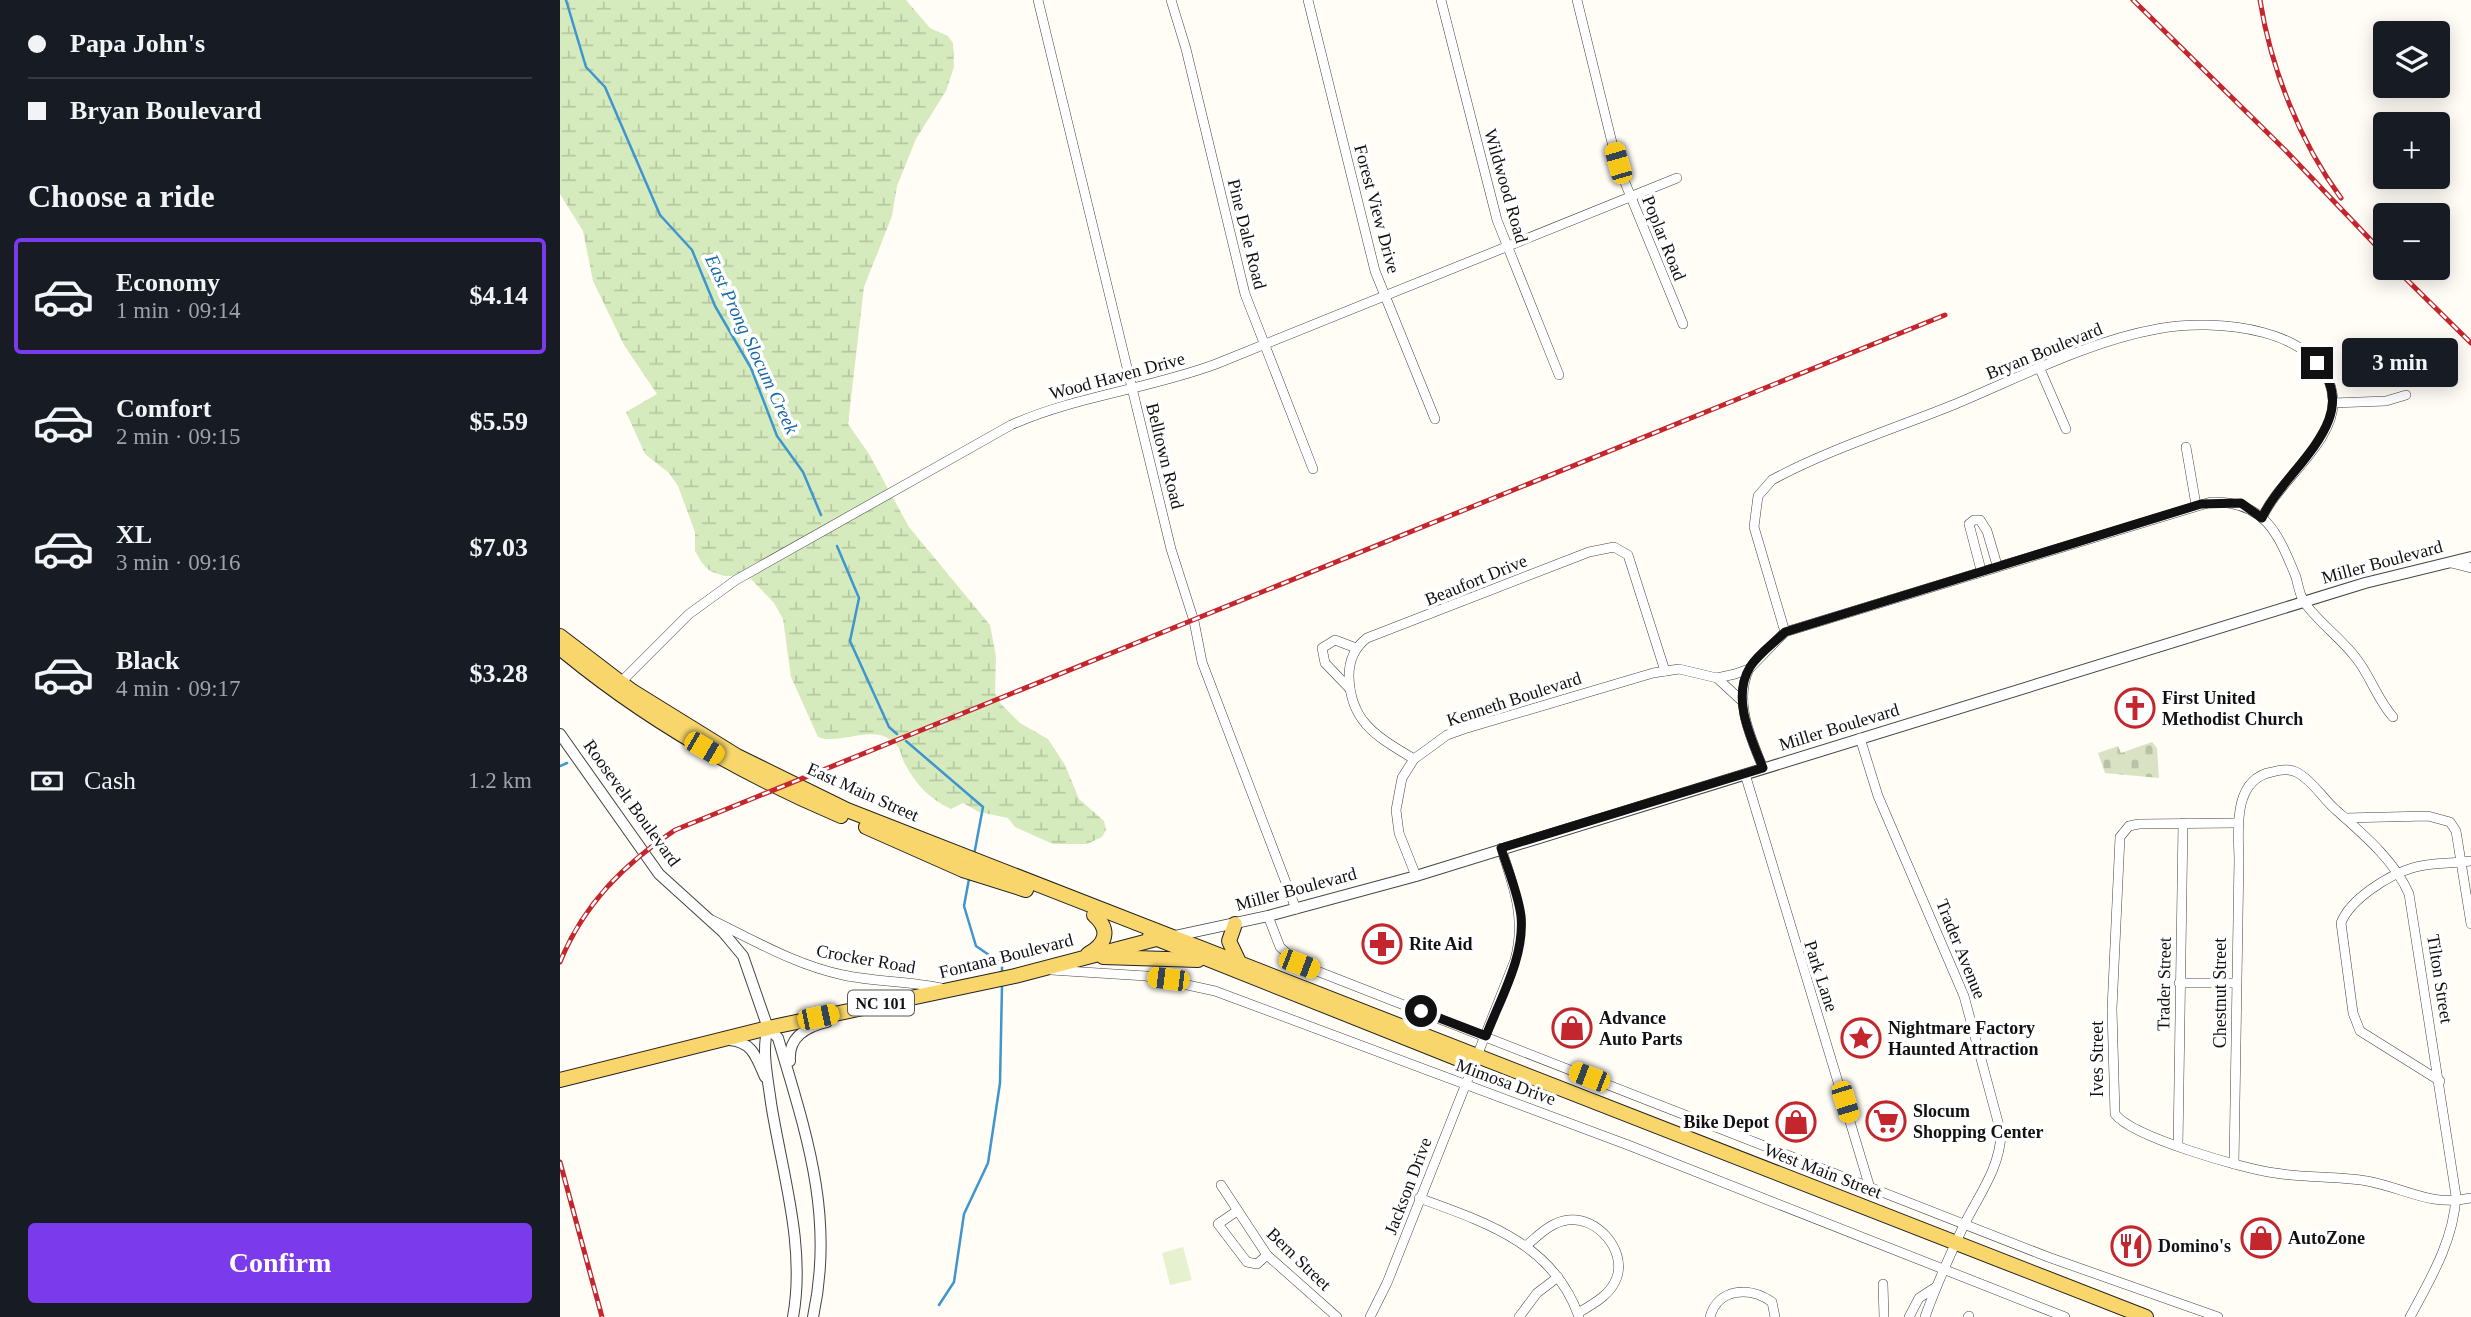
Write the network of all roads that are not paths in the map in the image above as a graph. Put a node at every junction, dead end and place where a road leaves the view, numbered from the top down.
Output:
1 (1038, 0) edge
2 (1171, 0) edge
3 (1308, 0) edge
4 (1441, 0) edge
5 (1577, 0) edge
6 (1677, 178) dead end
7 (1630, 197) junction
8 (1507, 247) junction
9 (1386, 296) junction
10 (1683, 324) dead end
11 (1262, 345) junction
12 (2040, 369) junction
13 (1559, 375) dead end
14 (1132, 390) junction
15 (2406, 395) dead end
16 (2333, 403) junction
17 (1435, 419) dead end
18 (2066, 429) dead end
19 (2186, 447) dead end
20 (1313, 469) dead end
21 (2196, 505) junction
22 (2262, 518) junction
23 (2471, 557) edge
24 (2449, 563) junction
25 (1997, 565) junction
26 (2471, 568) edge
27 (1981, 570) junction
28 (2304, 602) junction
29 (1785, 632) junction
30 (560, 636) edge
31 (1356, 648) junction
32 (562, 650) edge
33 (1749, 669) junction
34 (1665, 671) junction
35 (1717, 678) junction
36 (617, 686) junction
37 (1350, 690) junction
38 (1743, 702) junction
39 (2393, 717) dead end
40 (560, 734) edge
41 (1860, 738) junction
42 (1414, 759) junction
43 (1763, 768) junction
44 (1745, 774) junction
45 (2345, 818) junction
46 (2183, 823) junction
47 (2236, 823) junction
48 (1501, 848) junction
49 (2466, 862) edge
50 (970, 865) junction
51 (2398, 872) junction
52 (1416, 876) junction
53 (1296, 909) junction
54 (1094, 915) junction
55 (704, 916) junction
56 (1268, 916) junction
57 (1235, 924) junction
58 (2471, 924) edge
59 (1175, 936) junction
60 (1156, 939) junction
61 (1084, 957) junction
62 (1238, 960) junction
63 (1208, 961) junction
64 (1042, 969) junction
65 (2179, 983) junction
66 (2236, 983) junction
67 (949, 990) junction
68 (893, 1001) junction
69 (768, 1028) junction
70 (1486, 1036) junction
71 (722, 1039) junction
72 (1476, 1061) junction
73 (787, 1069) junction
74 (768, 1072) junction
75 (560, 1080) edge
76 (2440, 1081) junction
77 (793, 1084) junction
78 (1466, 1086) junction
79 (769, 1087) junction
80 (2178, 1146) junction
81 (2234, 1164) junction
82 (1221, 1185) dead end
83 (1870, 1188) junction
84 (1419, 1198) junction
85 (2471, 1198) edge
86 (2456, 1201) junction
87 (1237, 1211) junction
88 (1964, 1224) junction
89 (1527, 1245) junction
90 (1954, 1247) junction
91 (1267, 1255) junction
92 (1943, 1270) junction
93 (1558, 1277) junction
94 (1883, 1283) dead end
95 (1936, 1287) junction
96 (1578, 1315) edge
97 (793, 1317) edge
98 (813, 1317) edge
99 (1337, 1317) edge
100 (1370, 1317) edge
101 (1520, 1317) edge
102 (1710, 1317) edge
103 (1775, 1317) edge
104 (1884, 1317) edge
105 (1909, 1317) edge
106 (1925, 1317) edge
107 (2065, 1317) edge
108 (2119, 1317) edge
109 (2146, 1317) edge
110 (2218, 1317) edge
111 (2410, 1317) edge

1 - 14 street, Belltown Road
2 - 11 street, Pine Dale Road
3 - 9 street, Forest View Drive
4 - 8 street, Wildwood Road
5 - 7 street, Poplar Road
6 - 7 street, Wood Haven Drive
7 - 8 street, Wood Haven Drive
7 - 10 street, Poplar Road
8 - 9 street, Wood Haven Drive
8 - 13 street, Wildwood Road
9 - 11 street, Wood Haven Drive
9 - 17 street, Forest View Drive
11 - 14 street, Wood Haven Drive
11 - 20 street, Pine Dale Road
12 - 16 street, Bryan Boulevard
12 - 18 street
12 - 29 street, Bryan Boulevard
14 - 36 street, Wood Haven Drive
14 - 53 street, Belltown Road
15 - 16 street
16 - 22 street
19 - 21 street
21 - 22 street
21 - 25 street
22 - 28 street
23 - 24 street, Miller Boulevard
24 - 26 street
24 - 28 street, Miller Boulevard
25 - 27 street
25 - 27 street
27 - 29 street
28 - 39 street
28 - 41 street, Miller Boulevard
29 - 33 street
30 - 36 main road, East Main Street
31 - 34 street, Beaufort Drive
31 - 37 street
31 - 37 street
32 - 36 main road, East Main Street
33 - 35 street, Kenneth Boulevard
33 - 38 street
34 - 35 street, Kenneth Boulevard
34 - 42 street, Kenneth Boulevard
35 - 38 street
36 - 50 main road, East Main Street
37 - 42 street
38 - 43 street
40 - 55 street, Roosevelt Boulevard
41 - 43 street, Miller Boulevard
41 - 88 street, Trader Avenue
42 - 52 street, Kenneth Boulevard
43 - 44 street, Miller Boulevard
44 - 48 street, Miller Boulevard
44 - 83 street, Park Lane
45 - 47 street, Tilton Street
45 - 49 street
45 - 51 street, Tilton Street
46 - 47 street, Ives Street
46 - 65 street, Trader Street
46 - 80 street, Ives Street
47 - 66 street, Chestnut Street
48 - 52 street, Miller Boulevard
48 - 70 street, Jackson Drive
49 - 51 street
49 - 58 street
50 - 54 main road, East Main Street
50 - 59 main road, East Main Street
51 - 76 street, Tilton Street
51 - 76 street
52 - 53 street, Miller Boulevard
53 - 56 street, Miller Boulevard
54 - 60 main road, East Main Street
54 - 61 main road
55 - 67 street, Crocker Road
55 - 69 street, Roosevelt Boulevard
56 - 57 street, Miller Boulevard
56 - 70 street
57 - 59 street, Miller Boulevard
57 - 62 main road
59 - 60 main road, Fontana Boulevard / NC 101
59 - 62 main road, West Main Street
60 - 61 main road, Fontana Boulevard / NC 101
60 - 63 main road, West Main Street
61 - 63 main road
61 - 64 main road, Fontana Boulevard / NC 101
62 - 72 main road, West Main Street
63 - 72 main road, West Main Street
64 - 67 main road, Fontana Boulevard / NC 101
64 - 78 street, Mimosa Drive
65 - 66 street
65 - 80 street, Trader Street
66 - 81 street, Chestnut Street
67 - 68 main road, Fontana Boulevard / NC 101
68 - 69 main road, Fontana Boulevard / NC 101
68 - 77 street
69 - 71 main road, Fontana Boulevard / NC 101
69 - 73 street, Roosevelt Boulevard
69 - 74 street, Roosevelt Boulevard
70 - 72 street, Jackson Drive
70 - 83 street
71 - 75 main road, Fontana Boulevard / NC 101
71 - 79 street
72 - 78 street, Jackson Drive
72 - 90 main road, West Main Street
73 - 74 street
73 - 77 street, Roosevelt Boulevard
74 - 79 street, Roosevelt Boulevard
76 - 86 street, Tilton Street
77 - 98 street, Roosevelt Boulevard
78 - 84 street, Jackson Drive
78 - 92 street, Mimosa Drive
79 - 97 street, Roosevelt Boulevard
80 - 81 street, Ives Street
81 - 86 street, Ives Street
82 - 87 street, Bern Street
83 - 88 street
84 - 89 street
84 - 100 street, Jackson Drive
85 - 86 street, Ives Street
86 - 111 street, Tilton Street
87 - 91 street, Bern Street
87 - 91 street
88 - 90 street, Trader Avenue
88 - 110 street
89 - 93 street
89 - 96 street
90 - 92 street, Trader Avenue
90 - 108 main road, West Main Street
90 - 109 main road, West Main Street
91 - 99 street, Bern Street
92 - 95 street, Trader Avenue
92 - 107 street, Mimosa Drive
93 - 96 street
93 - 101 street
94 - 104 street
95 - 105 street
95 - 106 street, Trader Avenue
102 - 103 street

